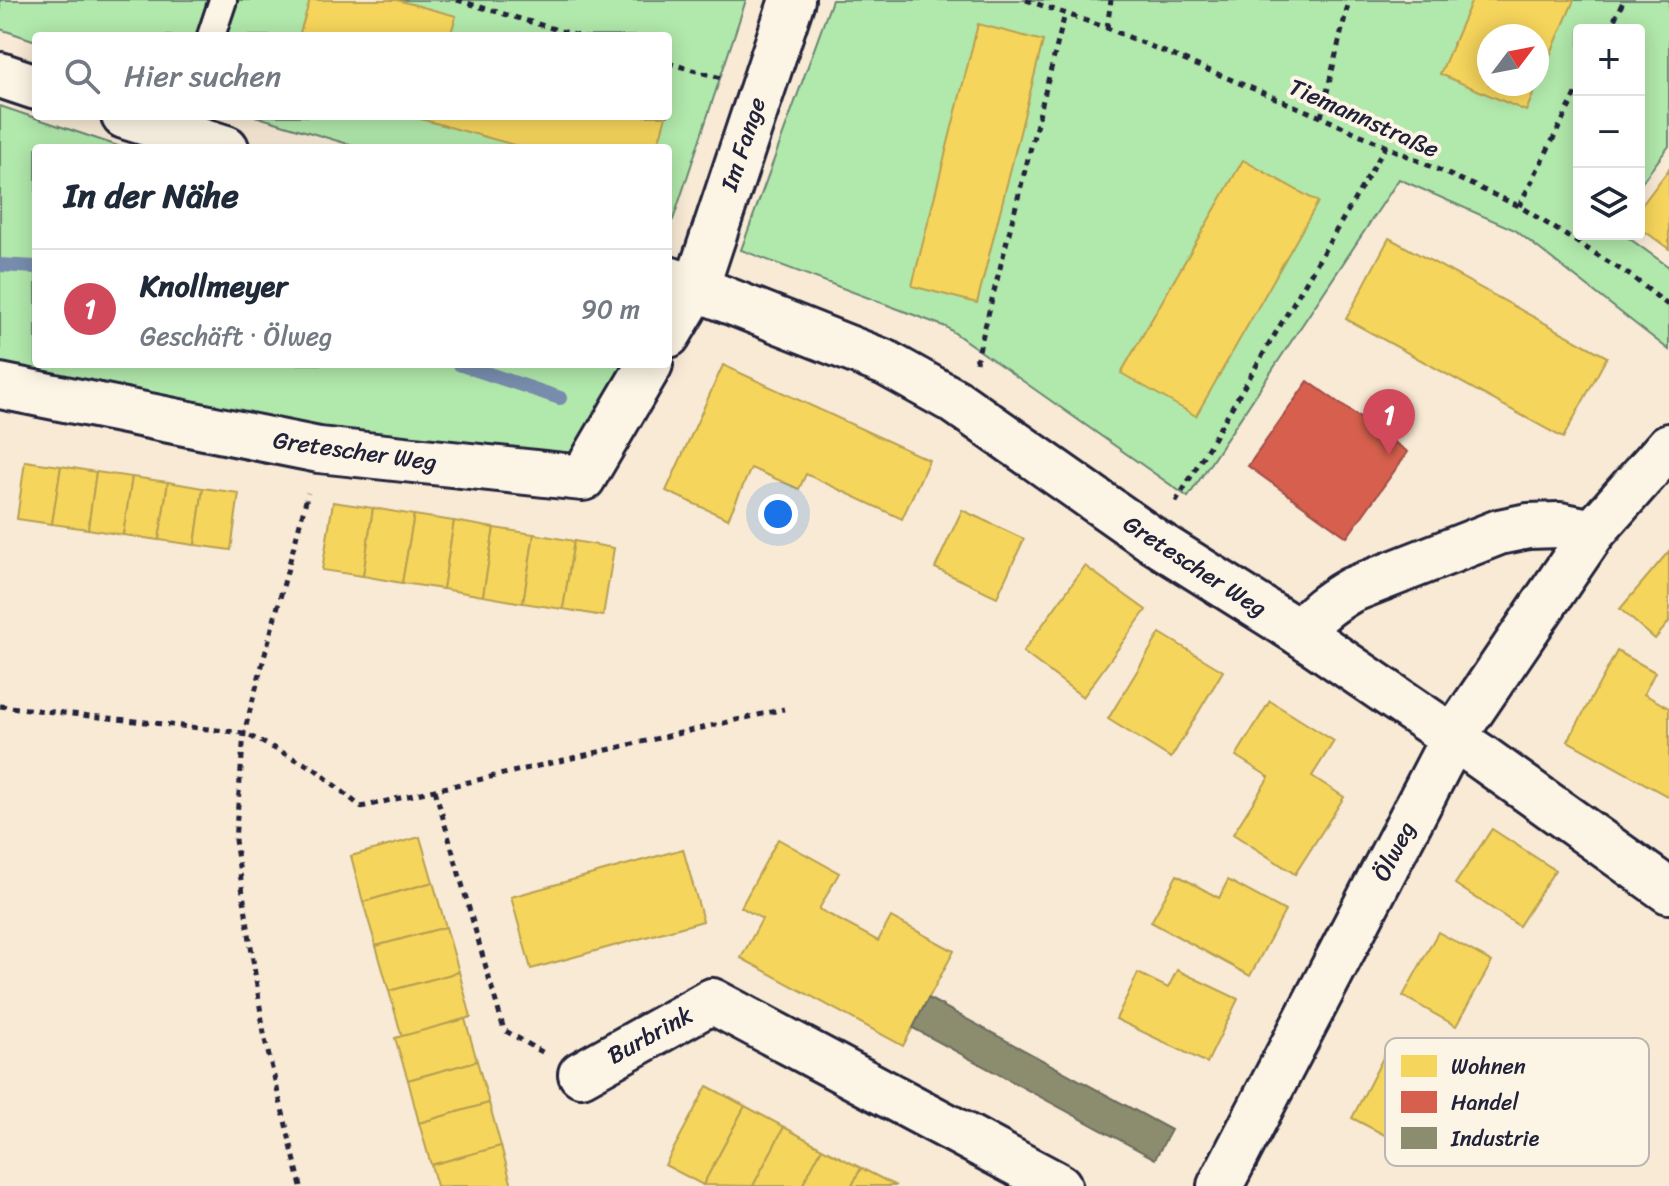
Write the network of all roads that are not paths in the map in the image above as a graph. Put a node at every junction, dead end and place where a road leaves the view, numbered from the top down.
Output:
1 (223, 0) edge
2 (792, 0) edge
3 (212, 32) edge
4 (0, 75) edge
5 (32, 86) edge
6 (151, 120) edge
7 (184, 125) edge
8 (219, 144) edge
9 (682, 284) edge
10 (672, 320) edge
11 (648, 368) edge
12 (0, 386) edge
13 (1669, 446) edge
14 (1593, 532) junction
15 (1300, 633) junction
16 (1453, 738) junction
17 (1669, 891) edge
18 (581, 1074) road end
19 (1059, 1186) edge
20 (1220, 1186) edge

1 - 3 lane
2 - 9 street, Im Fange
4 - 5 street
6 - 7 street
7 - 8 street
9 - 10 street
9 - 15 street, Gretescher Weg
11 - 12 street, Gretescher Weg
13 - 14 street, Ölweg
14 - 15 street
14 - 16 street, Ölweg
15 - 16 street, Gretescher Weg
16 - 17 street, Gretescher Weg
16 - 20 street, Ölweg
18 - 19 street, Burbrink

